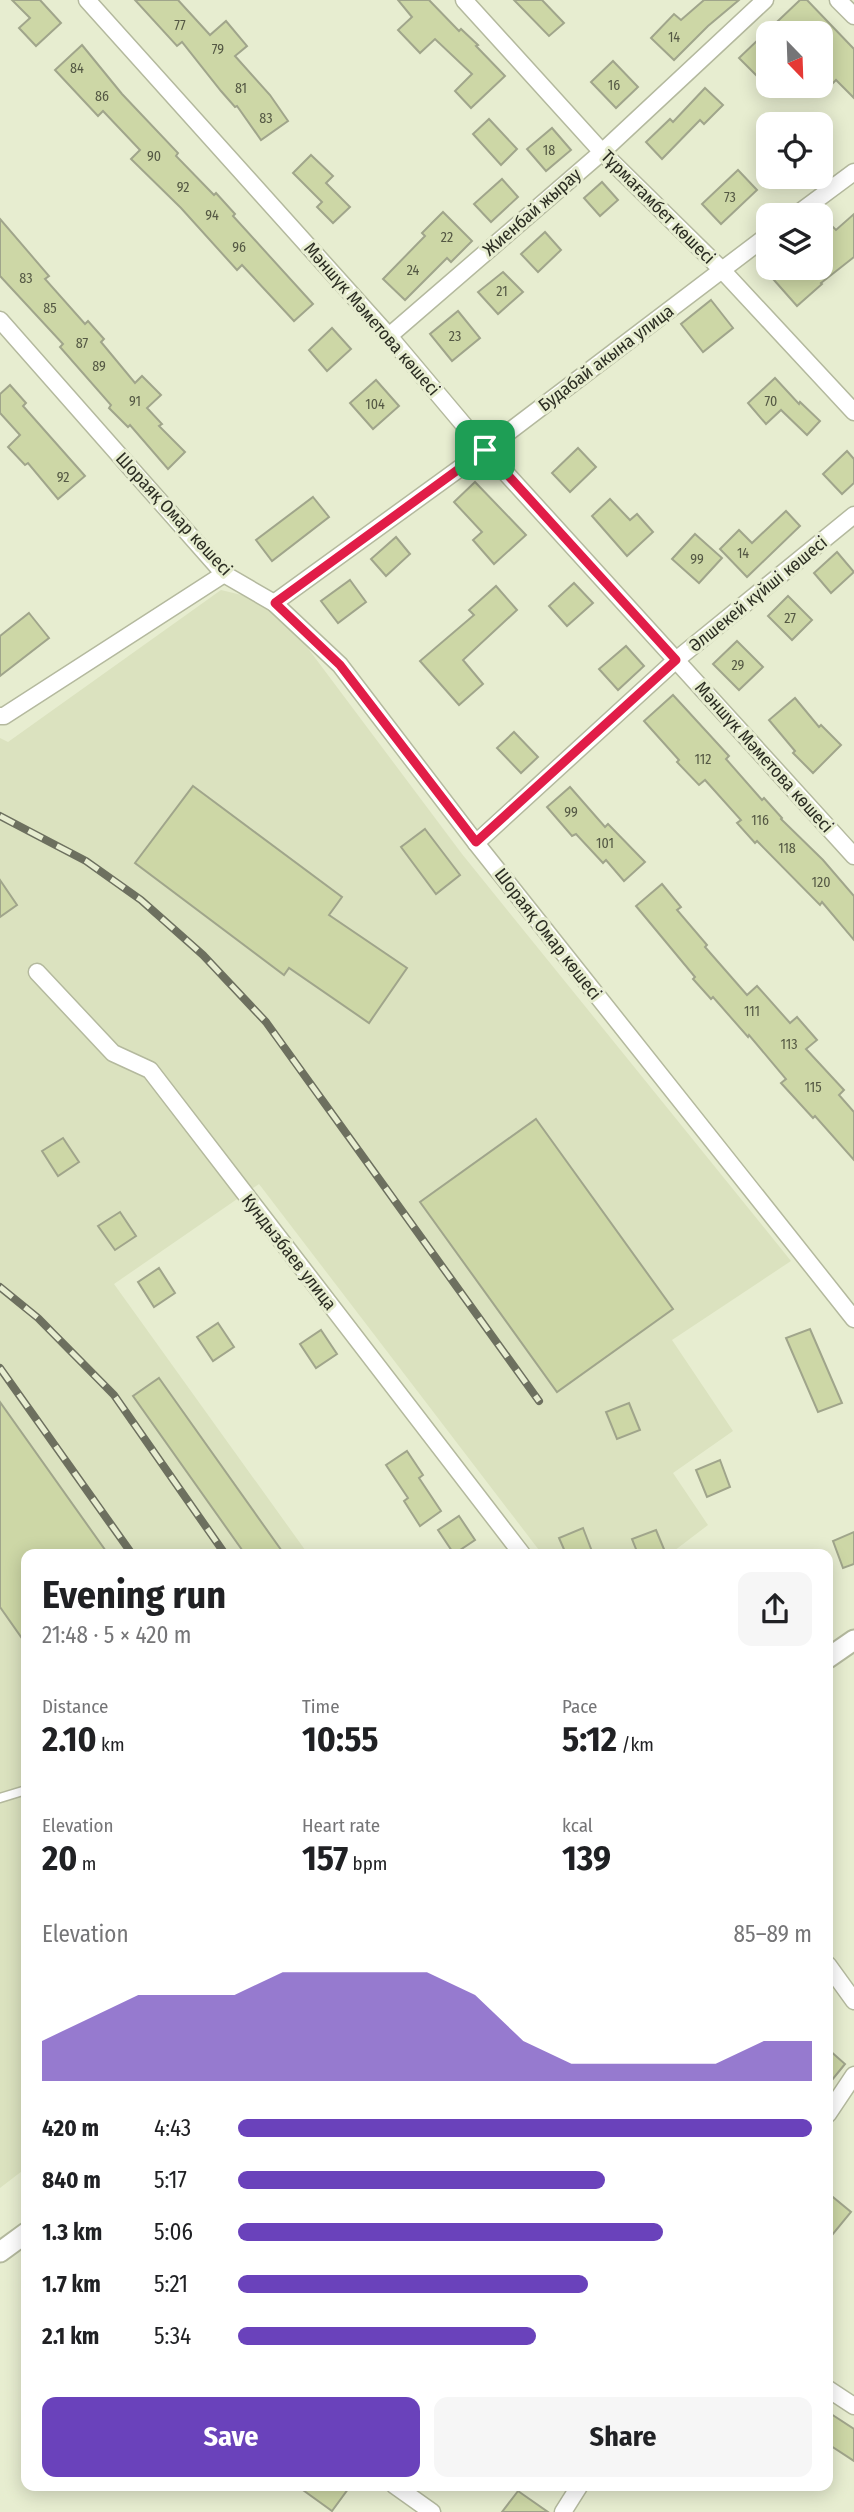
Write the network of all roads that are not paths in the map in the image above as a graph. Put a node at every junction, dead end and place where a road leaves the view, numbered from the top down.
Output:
1 (87, 0) edge
2 (464, 0) edge
3 (765, 0) edge
4 (838, 0) edge
5 (854, 16) edge
6 (602, 152) junction
7 (854, 172) edge
8 (812, 203) edge
9 (756, 244) edge
10 (722, 270) junction
11 (0, 320) edge
12 (389, 336) junction
13 (854, 412) edge
14 (485, 450) junction
15 (854, 515) edge
16 (225, 574) junction
17 (275, 603) junction
18 (676, 660) junction
19 (0, 716) edge
20 (476, 842) junction
21 (854, 856) edge
22 (37, 972) dead end
23 (854, 1320) edge
24 (518, 1549) edge
25 (854, 1640) edge
26 (833, 1655) edge
27 (21, 1792) edge
28 (0, 1798) edge
29 (833, 1972) edge
30 (854, 2001) edge
31 (854, 2076) edge
32 (833, 2107) edge
33 (21, 2237) edge
34 (0, 2252) edge
35 (833, 2392) edge
36 (854, 2406) edge
37 (402, 2491) edge
38 (576, 2491) edge
39 (432, 2512) edge
40 (563, 2512) edge

1 - 12 street, Мәншүк Мәметова көшесі
2 - 6 street, Тұрмағамбет көшесі
3 - 6 street, Жиенбай жырау
4 - 5 street
6 - 10 street, Тұрмағамбет көшесі
6 - 12 street, Жиенбай жырау
7 - 8 street
9 - 10 street, Будабай акына улица
10 - 13 street, Тұрмағамбет көшесі
10 - 14 street, Будабай акына улица
11 - 16 street, Шораяқ Омар көшесі
12 - 14 street, Мәншүк Мәметова көшесі
14 - 17 street, Будабай акына улица
14 - 18 street, Мәншүк Мәметова көшесі
15 - 18 street, Әлшекей күйші көшесі
16 - 17 street, Шораяқ Омар көшесі
16 - 19 street
17 - 20 street, Шораяқ Омар көшесі
18 - 20 street, Әлшекей күйші көшесі
18 - 21 street, Мәншүк Мәметова көшесі
20 - 23 street, Шораяқ Омар көшесі
22 - 24 street, Кундызбаев улица
25 - 26 street
27 - 28 lane
29 - 30 street
31 - 32 street
33 - 34 street
35 - 36 street
37 - 39 street
38 - 40 street

